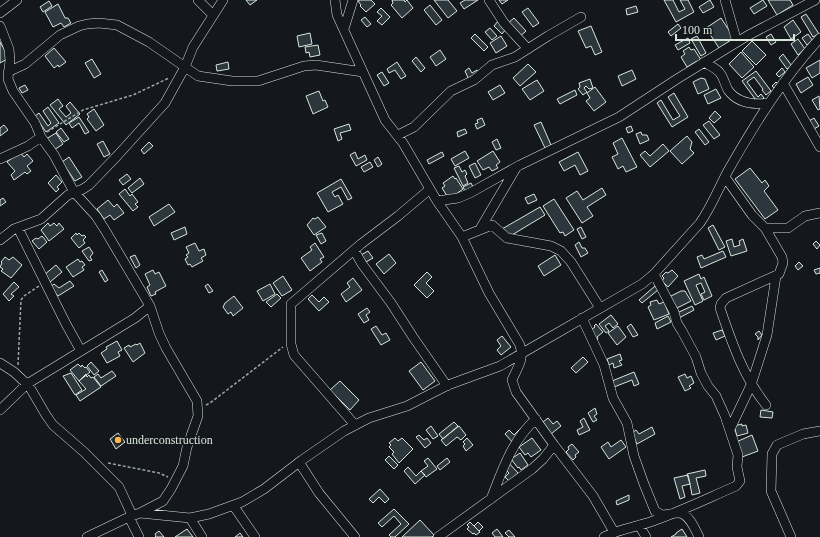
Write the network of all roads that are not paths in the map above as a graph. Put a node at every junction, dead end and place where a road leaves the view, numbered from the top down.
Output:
1 (17, 0) edge
2 (198, 0) edge
3 (223, 0) edge
4 (335, 0) edge
5 (353, 0) edge
6 (489, 0) edge
7 (725, 0) edge
8 (815, 0) edge
9 (0, 13) edge
10 (213, 15) junction
11 (581, 17) dead end
12 (0, 26) edge
13 (344, 28) junction
14 (737, 42) junction
15 (819, 42) edge
16 (528, 49) junction
17 (10, 60) junction
18 (704, 62) junction
19 (0, 66) edge
20 (184, 70) junction
21 (8, 72) junction
22 (363, 72) junction
23 (783, 83) junction
24 (769, 103) junction
25 (398, 135) junction
26 (41, 137) junction
27 (820, 147) edge
28 (0, 159) edge
29 (517, 166) junction
30 (725, 177) junction
31 (430, 190) junction
32 (74, 192) junction
33 (437, 202) junction
34 (820, 213) edge
35 (18, 228) junction
36 (765, 228) junction
37 (480, 229) junction
38 (462, 237) junction
39 (0, 240) edge
40 (354, 250) junction
41 (654, 274) junction
42 (776, 276) junction
43 (150, 306) junction
44 (600, 308) junction
45 (582, 318) junction
46 (81, 351) junction
47 (522, 354) junction
48 (0, 363) edge
49 (27, 384) junction
50 (751, 385) junction
51 (447, 386) junction
52 (766, 405) dead end
53 (0, 410) edge
54 (536, 419) junction
55 (355, 425) junction
56 (730, 429) junction
57 (820, 431) edge
58 (554, 445) junction
59 (299, 462) junction
60 (490, 500) junction
61 (233, 505) junction
62 (133, 515) junction
63 (669, 515) junction
64 (190, 518) junction
65 (639, 525) junction
66 (614, 532) junction
67 (87, 537) edge
68 (139, 537) edge
69 (202, 537) edge
70 (255, 537) edge
71 (355, 537) edge
72 (439, 537) edge
73 (604, 537) edge
74 (646, 537) edge
75 (699, 537) edge
76 (791, 537) edge

1 - 9 street
2 - 10 street
3 - 10 street
4 - 13 street
5 - 13 street
6 - 16 street
7 - 14 street
8 - 14 street
10 - 20 street
11 - 16 street
12 - 17 street
13 - 22 street
14 - 18 street
15 - 23 street
16 - 25 street
17 - 19 street
17 - 21 street
18 - 24 street
18 - 29 street
20 - 21 street
20 - 22 street
20 - 32 street
21 - 26 street
22 - 25 street
23 - 24 street
23 - 27 street
24 - 30 street
25 - 31 street
26 - 28 street
26 - 32 street
29 - 33 street
29 - 37 street
30 - 36 street
30 - 41 street
31 - 33 street
31 - 40 street
32 - 35 street
32 - 43 street
33 - 38 street
34 - 36 street
35 - 39 street
35 - 46 street
36 - 42 street
37 - 38 street
37 - 44 street
38 - 47 street
40 - 51 street
40 - 55 street
41 - 44 street
41 - 56 street
42 - 50 street
42 - 50 street
43 - 46 street
43 - 62 street
44 - 45 street
45 - 47 street
45 - 63 street
46 - 49 street
47 - 51 street
47 - 54 street
48 - 49 street
49 - 53 street
49 - 62 street
50 - 52 street
50 - 56 street
51 - 55 street
54 - 58 street
54 - 60 street
55 - 59 street
56 - 63 street
57 - 76 street
58 - 60 street
58 - 66 street
59 - 61 street
59 - 71 street
60 - 72 street
61 - 64 street
61 - 70 street
62 - 64 street
62 - 67 street
62 - 68 street
63 - 65 street
63 - 75 street
64 - 69 street
65 - 66 street
65 - 74 street
66 - 73 street

